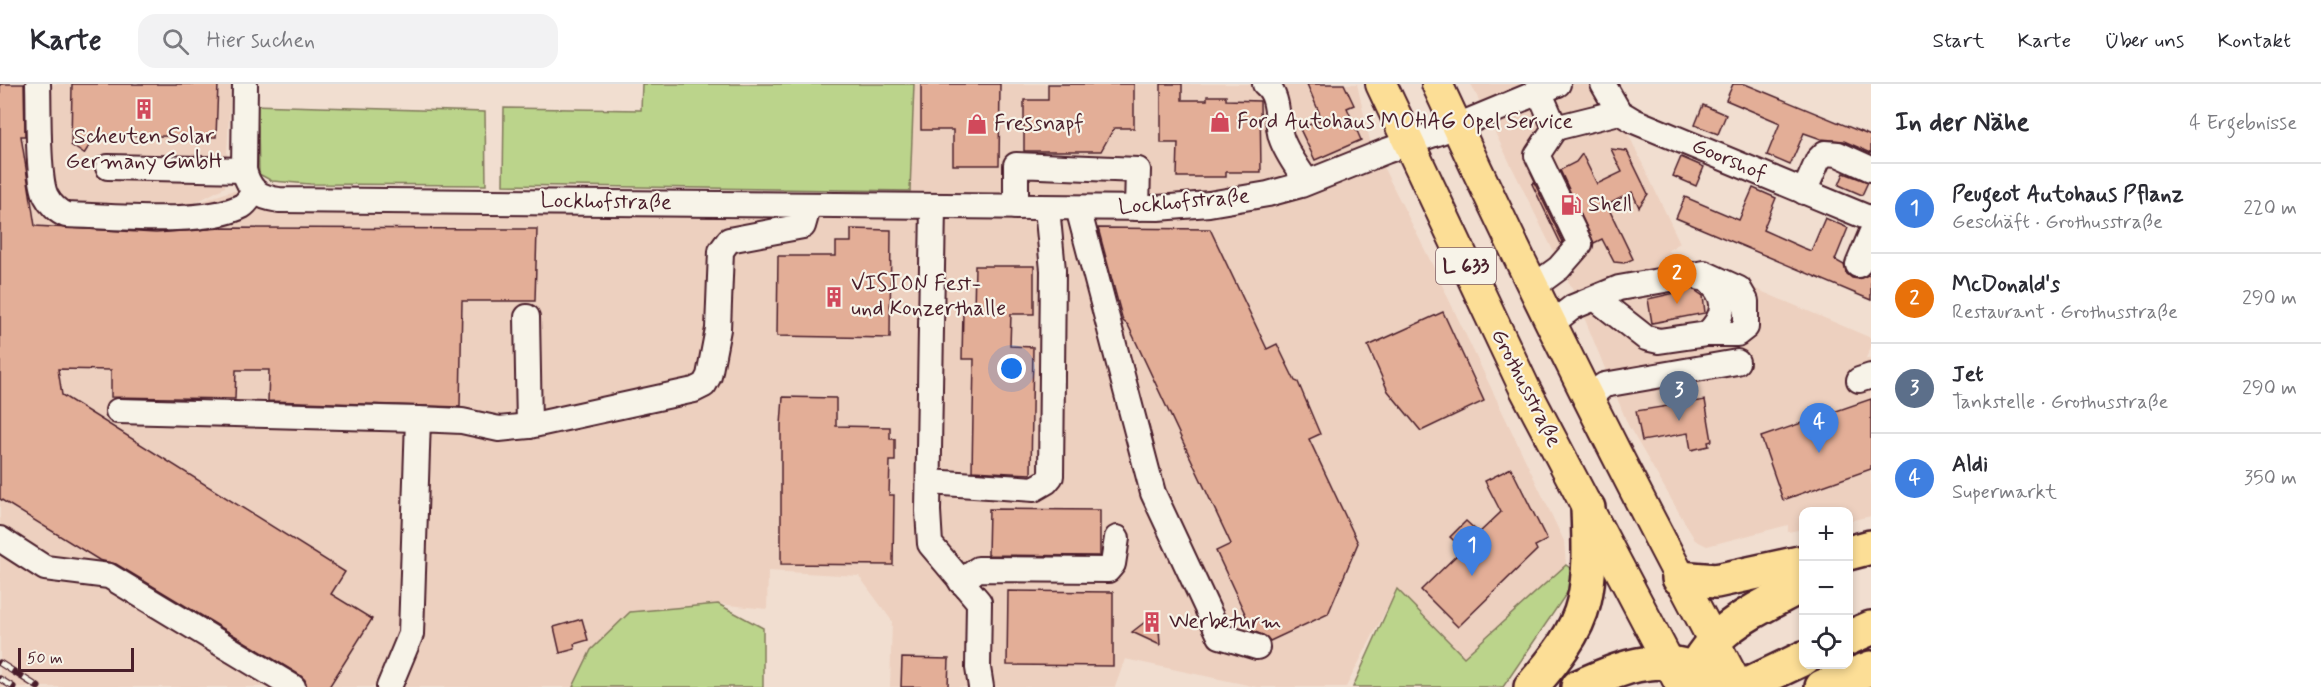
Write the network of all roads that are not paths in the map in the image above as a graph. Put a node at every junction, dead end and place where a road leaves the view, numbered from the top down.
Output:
1 (38, 84) edge
2 (245, 84) edge
3 (1265, 84) edge
4 (1382, 84) edge
5 (1437, 84) edge
6 (1604, 84) edge
7 (1549, 88) edge
8 (1619, 112) junction
9 (1457, 126) junction
10 (1555, 128) junction
11 (1409, 143) junction
12 (108, 166) dead end
13 (1871, 169) edge
14 (244, 170) junction
15 (1307, 182) junction
16 (254, 192) junction
17 (1804, 192) junction
18 (809, 205) junction
19 (933, 207) junction
20 (1016, 207) junction
21 (1047, 208) junction
22 (1078, 208) junction
23 (1137, 208) junction
24 (1871, 219) edge
25 (1871, 234) edge
26 (1858, 265) dead end
27 (1533, 287) junction
28 (1595, 298) junction
29 (527, 317) dead end
30 (1551, 324) junction
31 (1737, 362) dead end
32 (1589, 398) junction
33 (117, 411) dead end
34 (418, 419) junction
35 (529, 426) junction
36 (929, 482) junction
37 (1588, 508) junction
38 (1117, 538) dead end
39 (0, 539) edge
40 (1799, 563) edge
41 (1679, 578) junction
42 (962, 582) junction
43 (1799, 586) edge
44 (1871, 627) edge
45 (1853, 636) edge
46 (1713, 640) junction
47 (1257, 647) dead end
48 (1799, 660) edge
49 (1871, 668) edge
50 (1683, 676) edge
51 (1742, 685) edge
52 (293, 687) edge
53 (389, 687) edge
54 (981, 687) edge
55 (1531, 687) edge
56 (1578, 687) edge
57 (1822, 687) edge

1 - 16 street
2 - 14 street
3 - 15 street
4 - 11 main road, Grothusstraße / L 633
5 - 9 main road, L 633
6 - 8 street
7 - 9 street, Lockhofstraße
7 - 10 street
8 - 10 street
8 - 17 street, Goorshof
9 - 11 street, Lockhofstraße
9 - 27 main road, L 633
10 - 27 street
11 - 15 street, Lockhofstraße
11 - 37 main road, Grothusstraße / L 633
12 - 14 street
13 - 17 street
14 - 16 street
15 - 23 street, Lockhofstraße
16 - 18 street, Lockhofstraße
17 - 24 street, Goorshof
18 - 19 street, Lockhofstraße
18 - 35 street
19 - 20 street, Lockhofstraße
19 - 36 street
20 - 21 street, Lockhofstraße
20 - 23 street
21 - 22 street, Lockhofstraße
21 - 36 street
22 - 23 street, Lockhofstraße
22 - 47 street
25 - 26 street
27 - 30 main road, L 633
28 - 28 street
28 - 30 street
29 - 35 street
30 - 32 main road, L 633
31 - 32 street
32 - 41 main road, L 633
33 - 34 street
34 - 35 street
34 - 53 street
36 - 42 street
37 - 50 main road, Grothusstraße / L 633
37 - 55 highway
38 - 42 street
39 - 52 street
40 - 41 highway
41 - 46 main road, L 633
42 - 54 street
43 - 46 highway
44 - 45 highway
46 - 50 highway
46 - 51 main road, L 633
48 - 51 highway
49 - 57 highway
50 - 51 highway
50 - 56 highway

